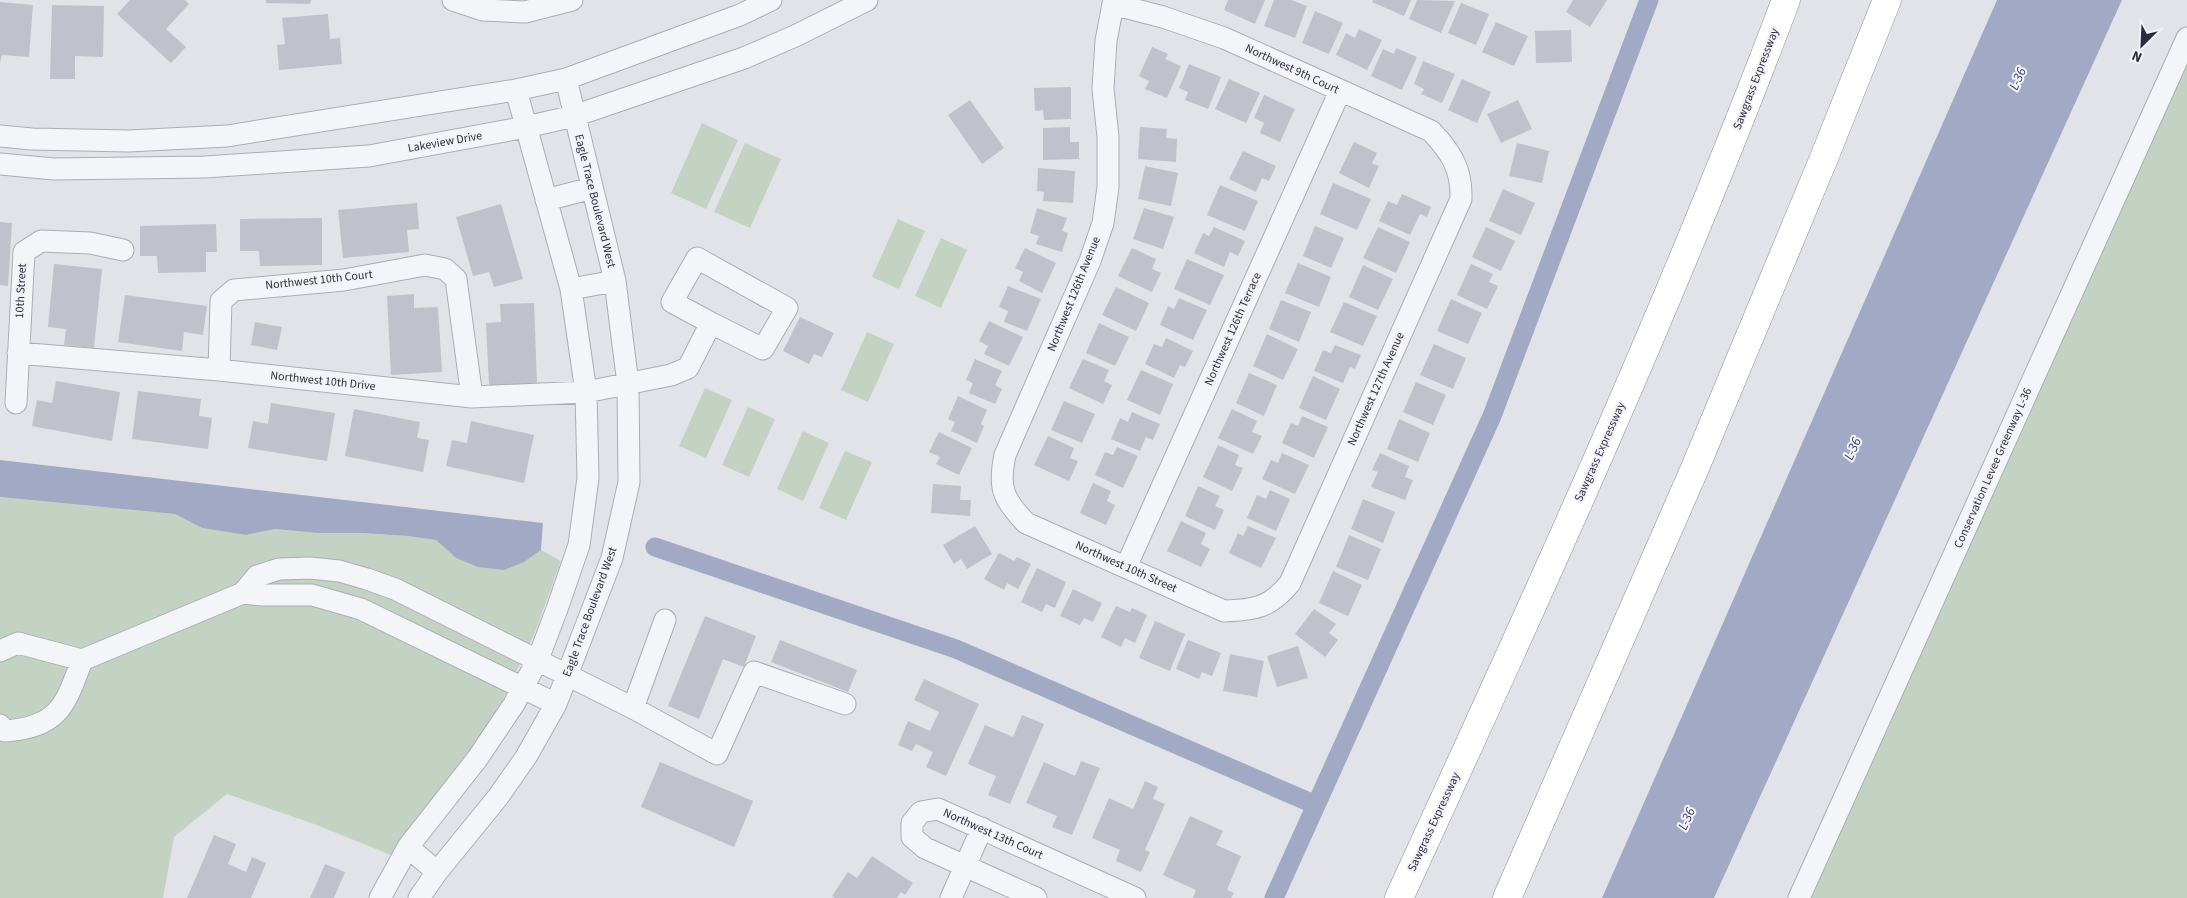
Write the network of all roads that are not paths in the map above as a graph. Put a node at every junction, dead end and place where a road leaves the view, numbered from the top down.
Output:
1 (454, 0) edge
2 (572, 0) edge
3 (771, 0) edge
4 (867, 0) edge
5 (1786, 0) edge
6 (1887, 0) edge
7 (1114, 2) edge
8 (2187, 38) edge
9 (566, 79) junction
10 (516, 90) junction
11 (1340, 91) junction
12 (574, 116) junction
13 (526, 127) junction
14 (0, 136) edge
15 (1454, 162) joint
16 (0, 164) edge
17 (592, 188) junction
18 (546, 200) junction
19 (123, 250) dead end
20 (615, 281) junction
21 (571, 289) junction
22 (711, 323) junction
23 (18, 353) junction
24 (218, 370) junction
25 (628, 384) junction
26 (586, 392) junction
27 (472, 397) junction
28 (16, 403) dead end
29 (1003, 491) joint
30 (1126, 568) junction
31 (243, 593) junction
32 (1265, 606) joint
33 (666, 620) dead end
34 (0, 651) edge
35 (538, 659) junction
36 (82, 660) junction
37 (568, 675) junction
38 (523, 687) junction
39 (556, 704) junction
40 (844, 704) dead end
41 (633, 708) junction
42 (0, 725) edge
43 (982, 828) junction
44 (408, 847) junction
45 (966, 866) junction
46 (436, 872) junction
47 (380, 898) edge
48 (419, 898) edge
49 (951, 898) edge
50 (1036, 898) edge
51 (1135, 898) edge
52 (1399, 898) edge
53 (1507, 898) edge
54 (1798, 898) edge

1 - 2 street
3 - 9 street
4 - 12 street, Lakeview Drive
5 - 52 highway, Sawgrass Expressway
6 - 53 highway
7 - 11 street, Northwest 9th Court
7 - 29 street, Northwest 126th Avenue
8 - 54 street, Conservation Levee Greenway L-36
9 - 10 street
9 - 12 street, Eagle Trace Boulevard West
10 - 13 street
10 - 14 street
11 - 15 street, Northwest 9th Court
11 - 30 street, Northwest 126th Terrace
12 - 13 street, Lakeview Drive
12 - 17 street, Eagle Trace Boulevard West
13 - 16 street, Lakeview Drive
13 - 18 street
15 - 32 street, Northwest 127th Avenue
17 - 18 street
17 - 20 street, Eagle Trace Boulevard West
18 - 21 street
19 - 23 street, 10th Street
20 - 21 street
20 - 25 street, Eagle Trace Boulevard West
21 - 26 street
22 - 22 street
22 - 25 street, Northwest 10th Drive
23 - 24 street, Northwest 10th Drive
23 - 28 street, 10th Street
24 - 27 street, Northwest 10th Drive
24 - 27 street, Northwest 10th Court
25 - 26 street, Northwest 10th Drive
25 - 37 street, Eagle Trace Boulevard West
26 - 27 street, Northwest 10th Drive
26 - 35 street
29 - 30 street, Northwest 10th Street
30 - 32 street, Northwest 10th Street
31 - 35 street
31 - 36 street
31 - 38 street
33 - 41 street
34 - 36 street
35 - 37 street
35 - 38 street
36 - 42 street
37 - 39 street, Eagle Trace Boulevard West
37 - 41 street
38 - 39 street
38 - 44 street
39 - 46 street, Eagle Trace Boulevard West
40 - 41 street
43 - 45 street
43 - 45 street, Northwest 13th Court
43 - 51 street, Northwest 13th Court
44 - 46 street
44 - 47 street
45 - 49 street
45 - 50 street, Northwest 13th Court
46 - 48 street, Eagle Trace Boulevard West

